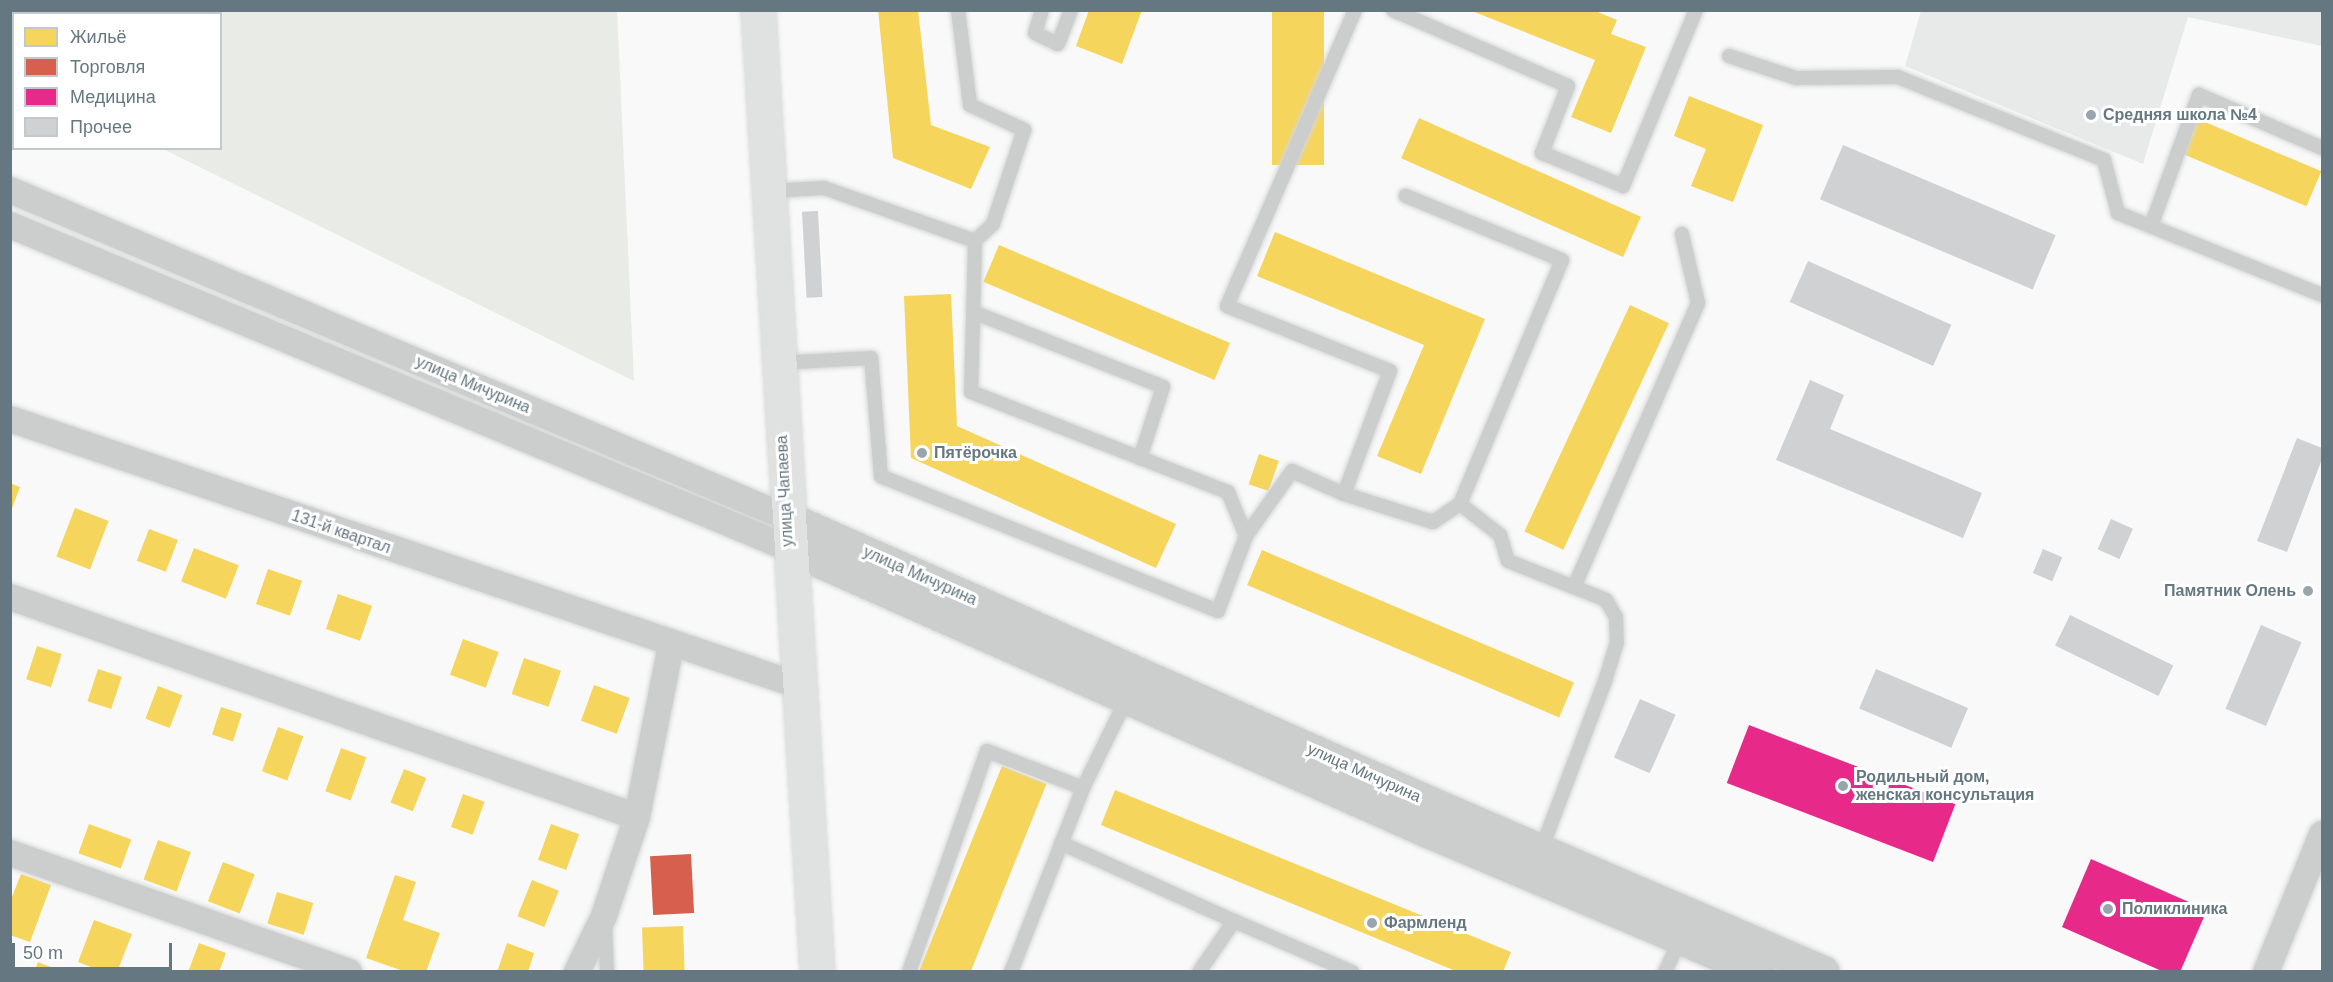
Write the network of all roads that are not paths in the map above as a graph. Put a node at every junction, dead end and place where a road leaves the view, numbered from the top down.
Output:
1 (758, 10) edge
2 (958, 10) edge
3 (1042, 10) edge
4 (1071, 10) edge
5 (1355, 10) edge
6 (1393, 10) edge
7 (1696, 10) edge
8 (1729, 56) dead end
9 (2322, 148) edge
10 (10, 190) edge
11 (768, 191) junction
12 (1406, 196) dead end
13 (10, 225) edge
14 (2151, 226) junction
15 (1682, 234) dead end
16 (975, 241) junction
17 (2322, 295) edge
18 (973, 312) junction
19 (778, 363) junction
20 (10, 418) edge
21 (1140, 458) junction
22 (1344, 494) junction
23 (1460, 504) junction
24 (787, 532) junction
25 (1246, 536) junction
26 (1574, 587) junction
27 (10, 597) edge
28 (671, 645) junction
29 (797, 685) junction
30 (1127, 698) junction
31 (1083, 788) junction
32 (637, 817) junction
33 (2322, 834) edge
34 (1061, 843) junction
35 (1541, 850) junction
36 (10, 853) edge
37 (604, 916) junction
38 (1234, 921) junction
39 (1682, 937) junction
40 (349, 972) edge
41 (577, 972) edge
42 (607, 972) edge
43 (817, 972) edge
44 (909, 972) edge
45 (1011, 972) edge
46 (1199, 972) edge
47 (1352, 972) edge
48 (1665, 972) edge
49 (1759, 972) edge
50 (1824, 972) edge
51 (2266, 972) edge

1 - 11 main road, улица Чапаева
2 - 16 lane
3 - 4 lane
5 - 22 lane
6 - 7 lane
8 - 14 lane
9 - 14 lane
10 - 24 street, улица Мичурина
11 - 16 lane
11 - 19 main road, улица Чапаева
12 - 23 lane
13 - 24 street, улица Мичурина
14 - 17 lane
15 - 26 lane
16 - 18 lane
18 - 21 lane
18 - 21 lane
19 - 24 main road, улица Чапаева
19 - 25 lane
20 - 28 street, 131-й квартал
21 - 25 lane
22 - 23 lane
22 - 25 lane
23 - 26 lane
24 - 29 main road, улица Чапаева
24 - 30 street, улица Мичурина
24 - 35 street, улица Мичурина
26 - 35 lane
27 - 32 street
28 - 29 street, 131-й квартал
28 - 32 street
29 - 43 main road, улица Чапаева
30 - 31 lane
30 - 39 street, улица Мичурина
31 - 34 lane
31 - 44 lane
32 - 37 street
33 - 51 street
34 - 38 lane
34 - 45 lane
35 - 50 street, улица Мичурина
36 - 40 street
37 - 41 street
37 - 42 lane
38 - 46 lane
38 - 47 lane
39 - 48 lane
39 - 49 street, улица Мичурина

